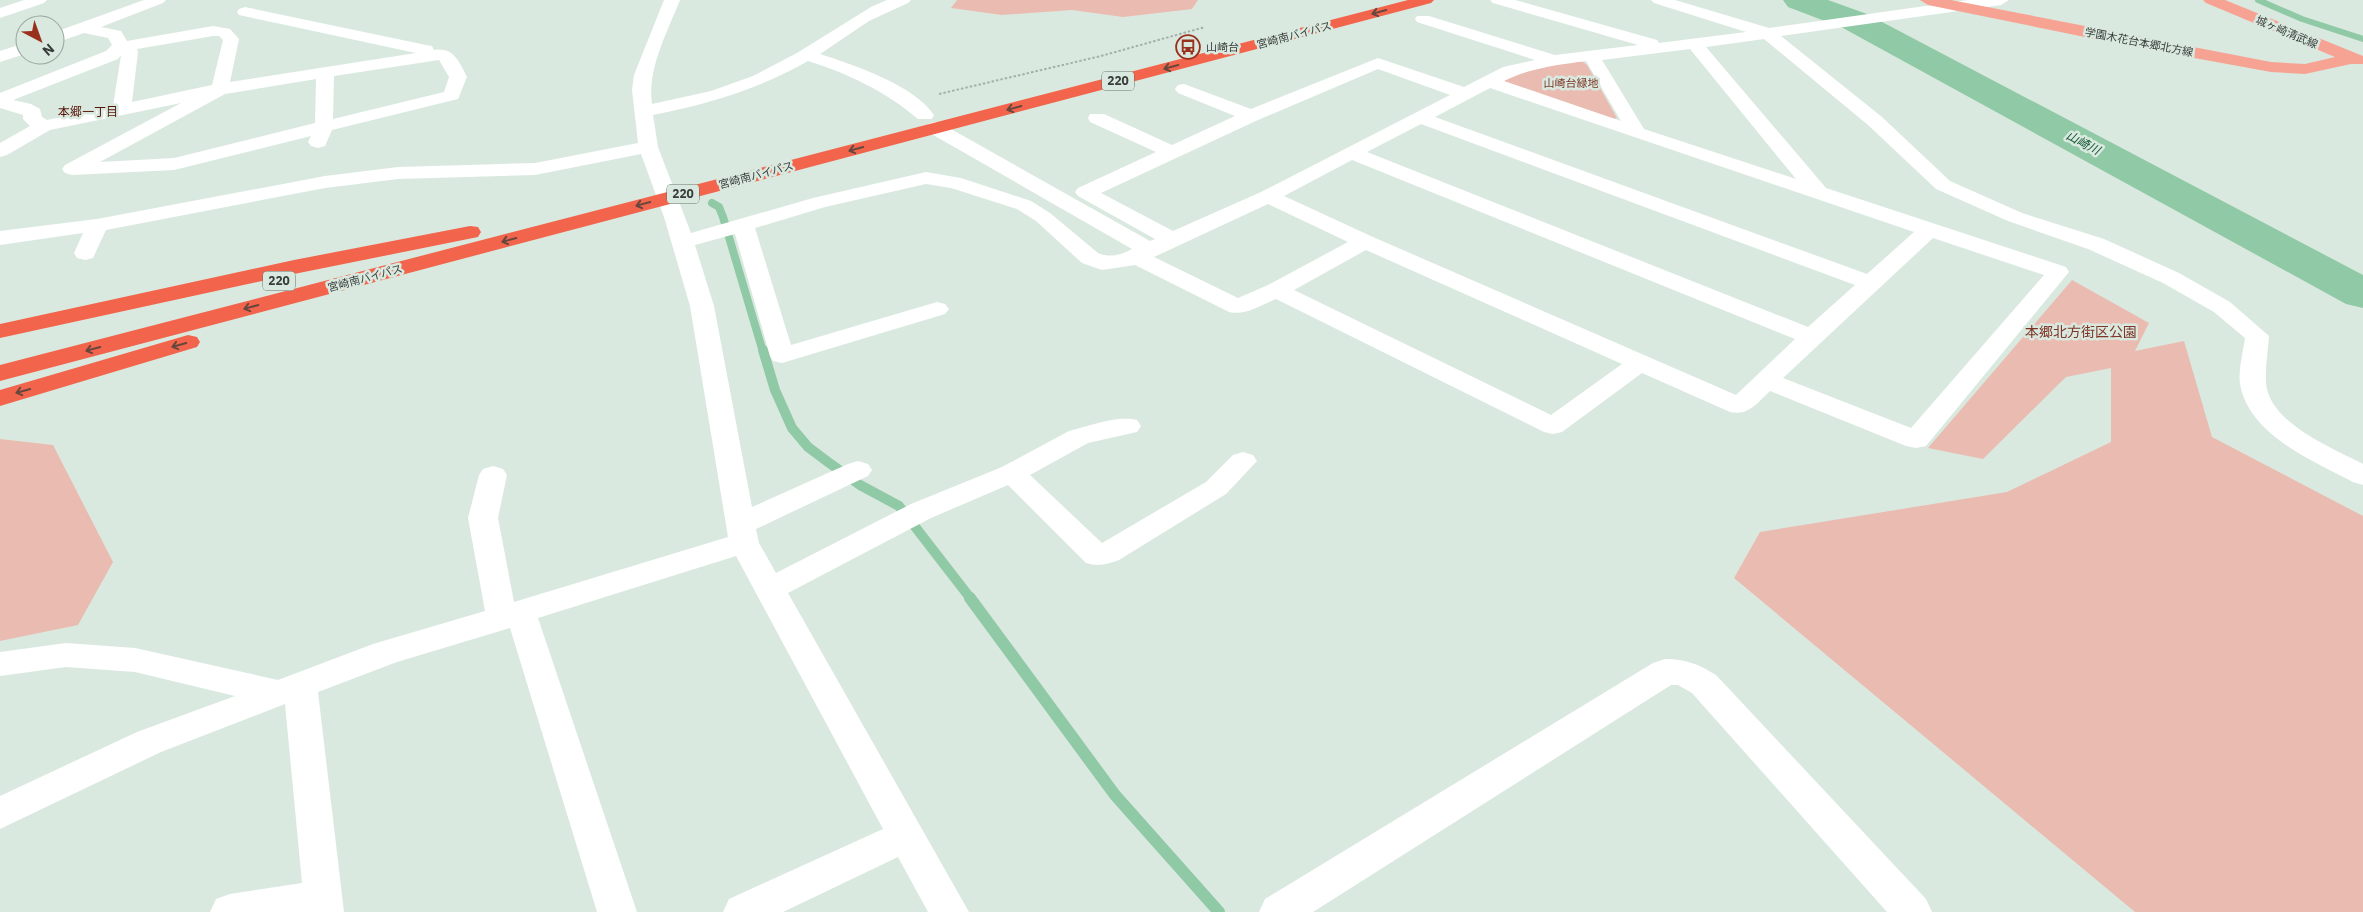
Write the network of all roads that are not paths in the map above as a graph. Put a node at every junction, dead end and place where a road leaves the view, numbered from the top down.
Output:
1 (39, 0) edge
2 (158, 0) edge
3 (672, 0) edge
4 (903, 0) edge
5 (1371, 0) edge
6 (1426, 0) edge
7 (1498, 0) edge
8 (1659, 0) edge
9 (1928, 0) edge
10 (2001, 0) edge
11 (2211, 0) edge
12 (1955, 6) junction
13 (245, 12) dead end
14 (0, 13) edge
15 (1423, 19) dead end
16 (83, 28) junction
17 (1767, 32) junction
18 (65, 34) edge
19 (1694, 44) junction
20 (1663, 47) junction
21 (15, 52) edge
22 (442, 54) junction
23 (806, 55) junction
24 (1591, 55) junction
25 (0, 57) edge
26 (1554, 60) junction
27 (2357, 60) edge
28 (325, 72) junction
29 (1490, 82) junction
30 (220, 89) junction
31 (1184, 90) dead end
32 (1465, 94) junction
33 (0, 101) edge
34 (122, 108) junction
35 (644, 112) junction
36 (1251, 116) junction
37 (1097, 118) dead end
38 (1420, 118) junction
39 (930, 122) junction
40 (44, 126) junction
41 (324, 127) junction
42 (1637, 133) junction
43 (987, 144) dead end
44 (315, 148) dead end
45 (648, 148) junction
46 (0, 151) edge
47 (1171, 152) junction
48 (1350, 152) junction
49 (1817, 191) junction
50 (1086, 192) junction
51 (1268, 196) junction
52 (97, 224) junction
53 (743, 224) junction
54 (1930, 229) junction
55 (0, 238) edge
56 (1173, 240) junction
57 (472, 241) junction
58 (683, 242) junction
59 (1365, 242) junction
60 (85, 253) dead end
61 (1144, 254) junction
62 (1870, 283) junction
63 (1276, 290) junction
64 (937, 309) dead end
65 (0, 331) edge
66 (1811, 337) junction
67 (0, 353) edge
68 (1639, 363) junction
69 (0, 373) edge
70 (1766, 380) junction
71 (0, 398) edge
72 (1128, 426) dead end
73 (1243, 461) dead end
74 (1012, 473) junction
75 (850, 474) dead end
76 (493, 475) dead end
77 (2363, 476) edge
78 (743, 534) junction
79 (770, 589) junction
80 (511, 616) junction
81 (0, 664) edge
82 (290, 689) junction
83 (0, 813) edge
84 (905, 836) junction
85 (323, 904) edge
86 (230, 912) edge
87 (617, 912) edge
88 (743, 912) edge
89 (949, 912) edge
90 (1279, 912) edge
91 (1912, 912) edge

1 - 14 street
2 - 16 street
3 - 35 street
4 - 23 street
5 - 39 highway, 宮崎南バイパス / 220
6 -> 39 highway, 宮崎南バイパス / 220
7 - 20 street
8 - 17 street
9 - 12 main road, 学園木花台本郷北方線
10 - 12 street
11 - 27 main road, 城ヶ崎清武線
12 - 17 street
12 - 27 main road, 学園木花台本郷北方線
13 - 22 street
15 - 26 street
16 - 18 street
16 - 33 street
17 - 19 street
17 - 77 street
19 - 20 street
19 - 49 street
20 - 24 street
21 - 25 street
22 - 28 street
22 - 41 street
23 - 35 street
23 - 39 street
24 - 26 street
24 - 42 street
26 - 29 street
28 - 30 street
28 - 41 street
29 - 32 street
29 - 42 street
30 - 34 street
30 - 34 street
30 - 41 street
31 - 36 street
32 - 36 street
32 - 38 street
33 - 40 street
34 - 40 street
35 - 45 street
36 - 47 street
37 - 47 street
38 - 48 street
38 - 62 street
39 - 57 highway, 宮崎南バイパス / 220
39 - 61 street
40 - 46 street
41 - 44 street
42 - 49 street
43 - 50 street
45 - 52 street
45 - 58 street
47 - 50 street
48 - 51 street
48 - 66 street
49 - 54 street
50 - 56 street
51 - 56 street
51 - 59 street
52 - 55 street
52 - 60 street
53 - 58 street
53 - 61 street
53 - 64 street
54 - 62 street
54 - 70 street
56 - 61 street
57 - 65 highway
57 - 67 highway, 宮崎南バイパス / 220
57 -> 69 highway, 宮崎南バイパス / 220
57 -> 71 highway
58 - 78 street
59 - 63 street
59 - 68 street
61 - 63 street
62 - 66 street
63 - 68 street
66 - 70 street
68 - 70 street
72 - 74 street
73 - 74 street
74 - 79 street
75 - 78 street
76 - 80 street
78 - 79 street
78 - 80 street
79 - 84 street
80 - 82 street
80 - 87 street
81 - 82 street
82 - 83 street
82 - 85 street
84 - 88 street
84 - 89 street
85 - 86 street
90 - 91 street

